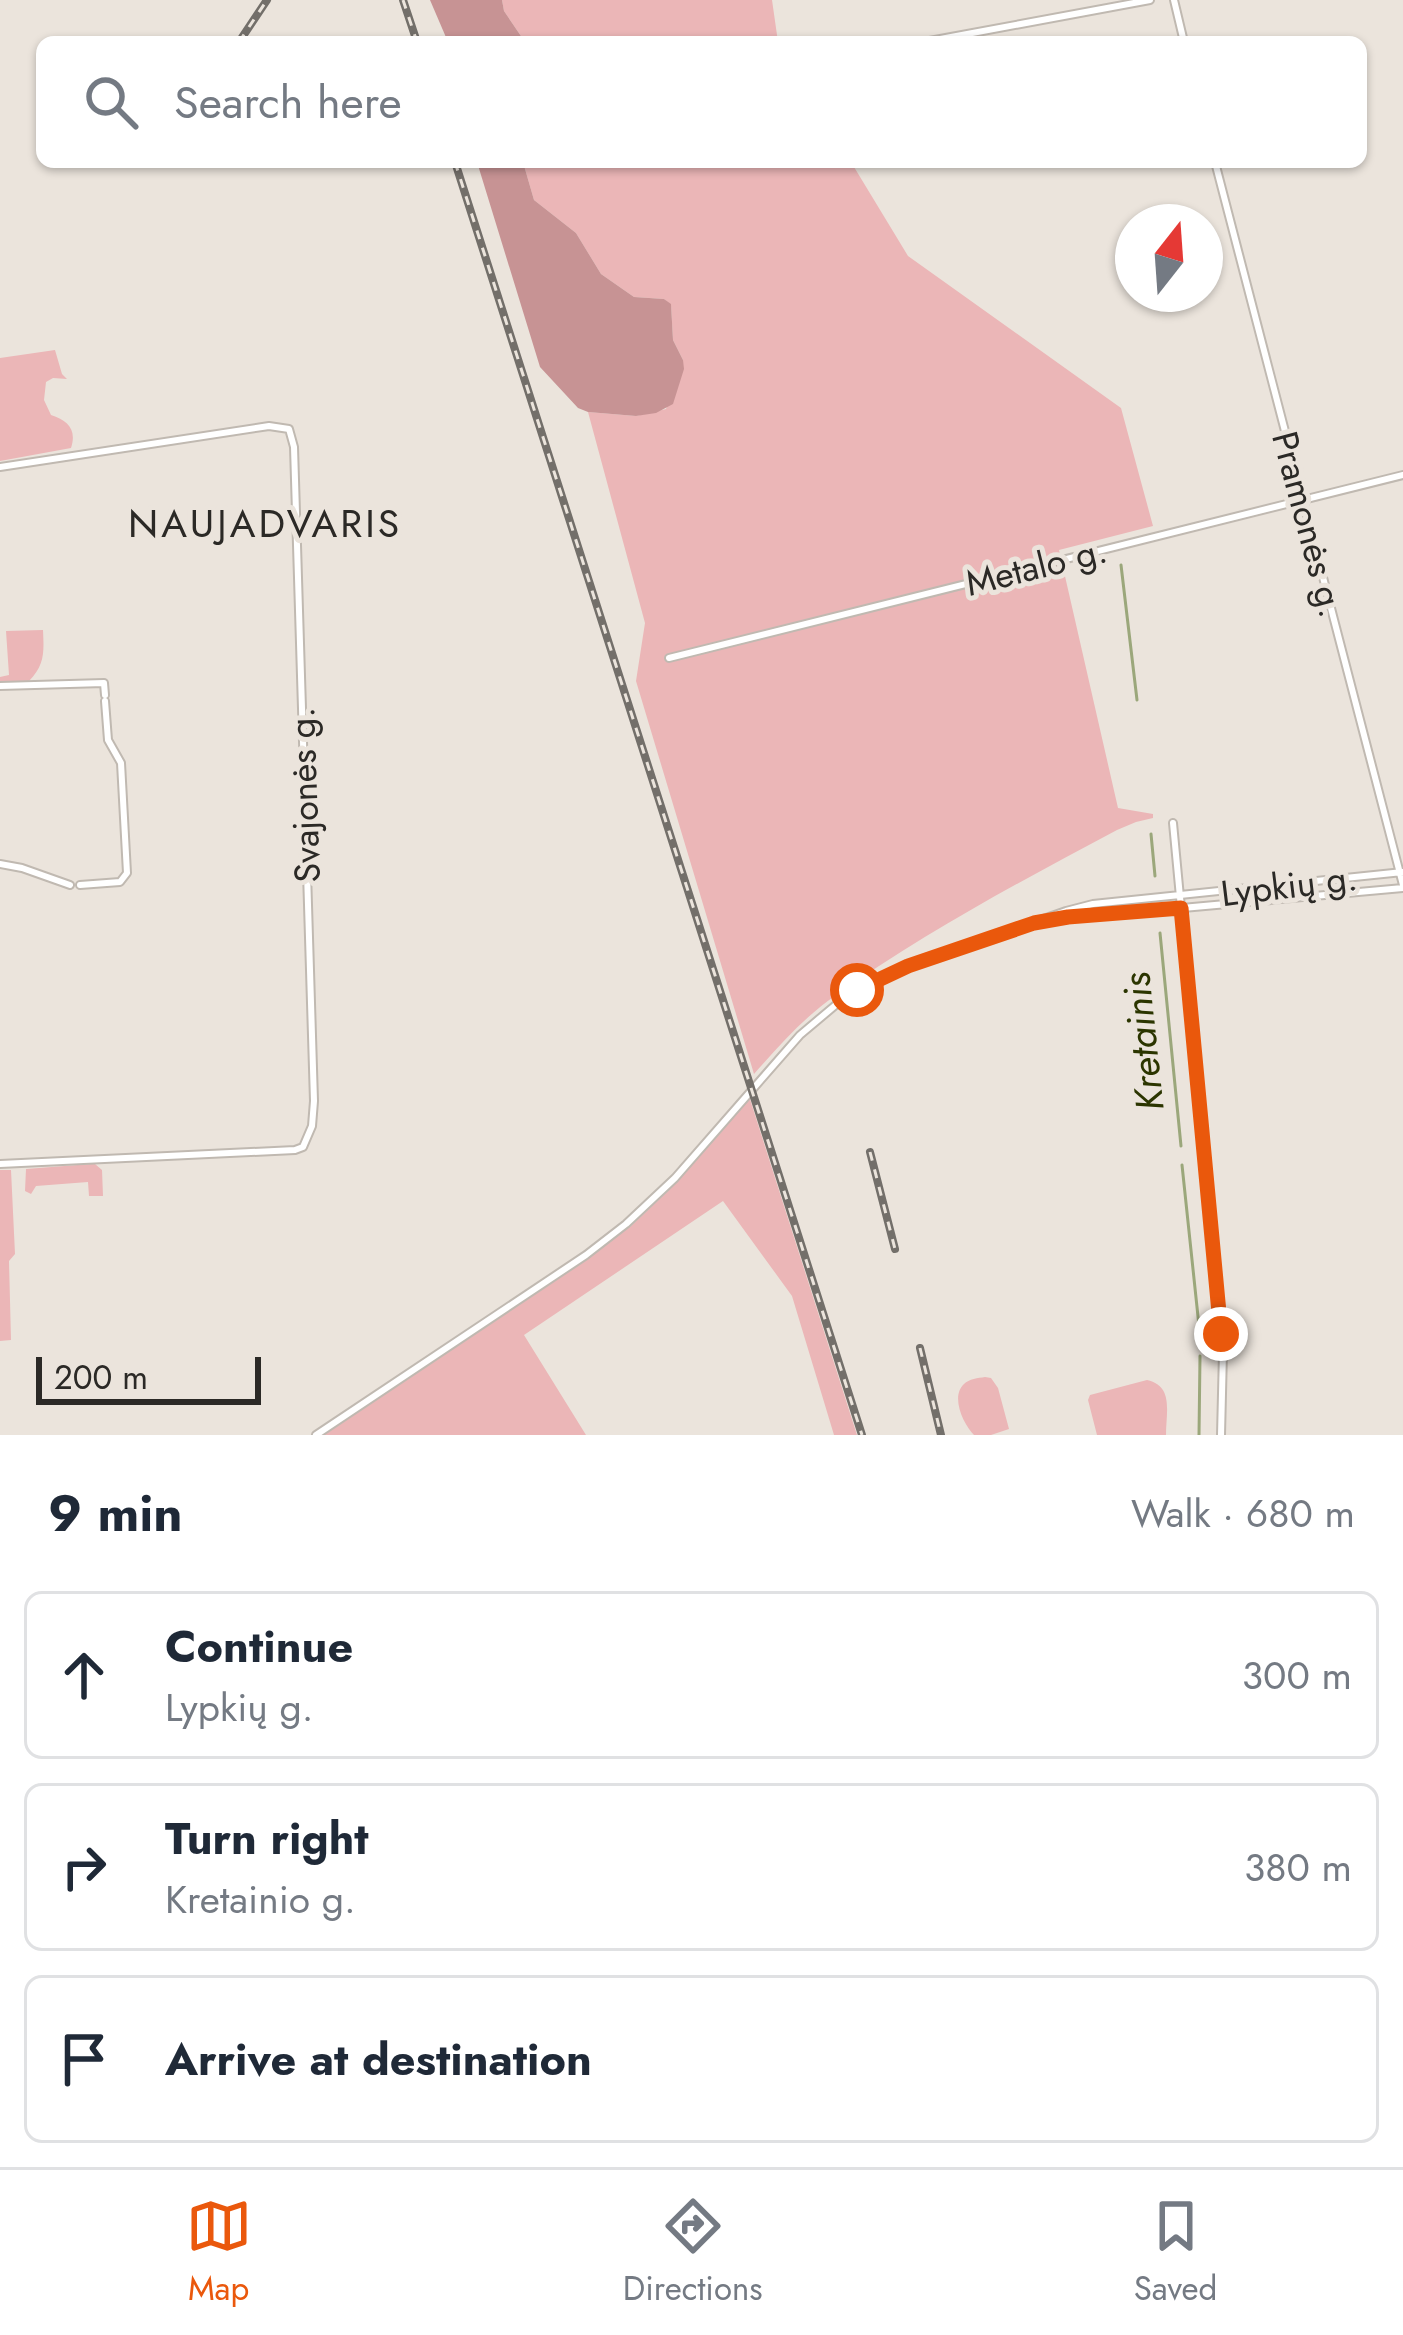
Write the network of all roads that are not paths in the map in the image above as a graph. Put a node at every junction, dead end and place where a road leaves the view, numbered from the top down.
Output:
1 (1150, 0) edge
2 (1174, 0) edge
3 (956, 36) edge
4 (1183, 36) edge
5 (1218, 168) edge
6 (0, 467) edge
7 (1403, 475) edge
8 (1303, 500) junction
9 (669, 658) dead end
10 (0, 686) edge
11 (1173, 823) dead end
12 (0, 864) edge
13 (1401, 872) edge
14 (1403, 887) edge
15 (1180, 896) junction
16 (1181, 908) junction
17 (1034, 923) junction
18 (0, 1164) edge
19 (316, 1435) edge
20 (1221, 1435) edge

1 - 3 street
2 - 4 street
5 - 8 street, Pramonės g.
6 - 18 street, Svajonės g.
7 - 8 street, Metalo g.
8 - 9 street, Metalo g.
8 - 13 street, Pramonės g.
10 - 12 street
11 - 15 street
13 - 14 street, Pramonės g.
13 - 15 street, Lypkių g.
14 - 16 street, Lypkių g.
15 - 16 street
15 - 17 street, Lypkių g.
16 - 17 street, Lypkių g.
16 - 20 street
17 - 19 street, Lypkių g.

